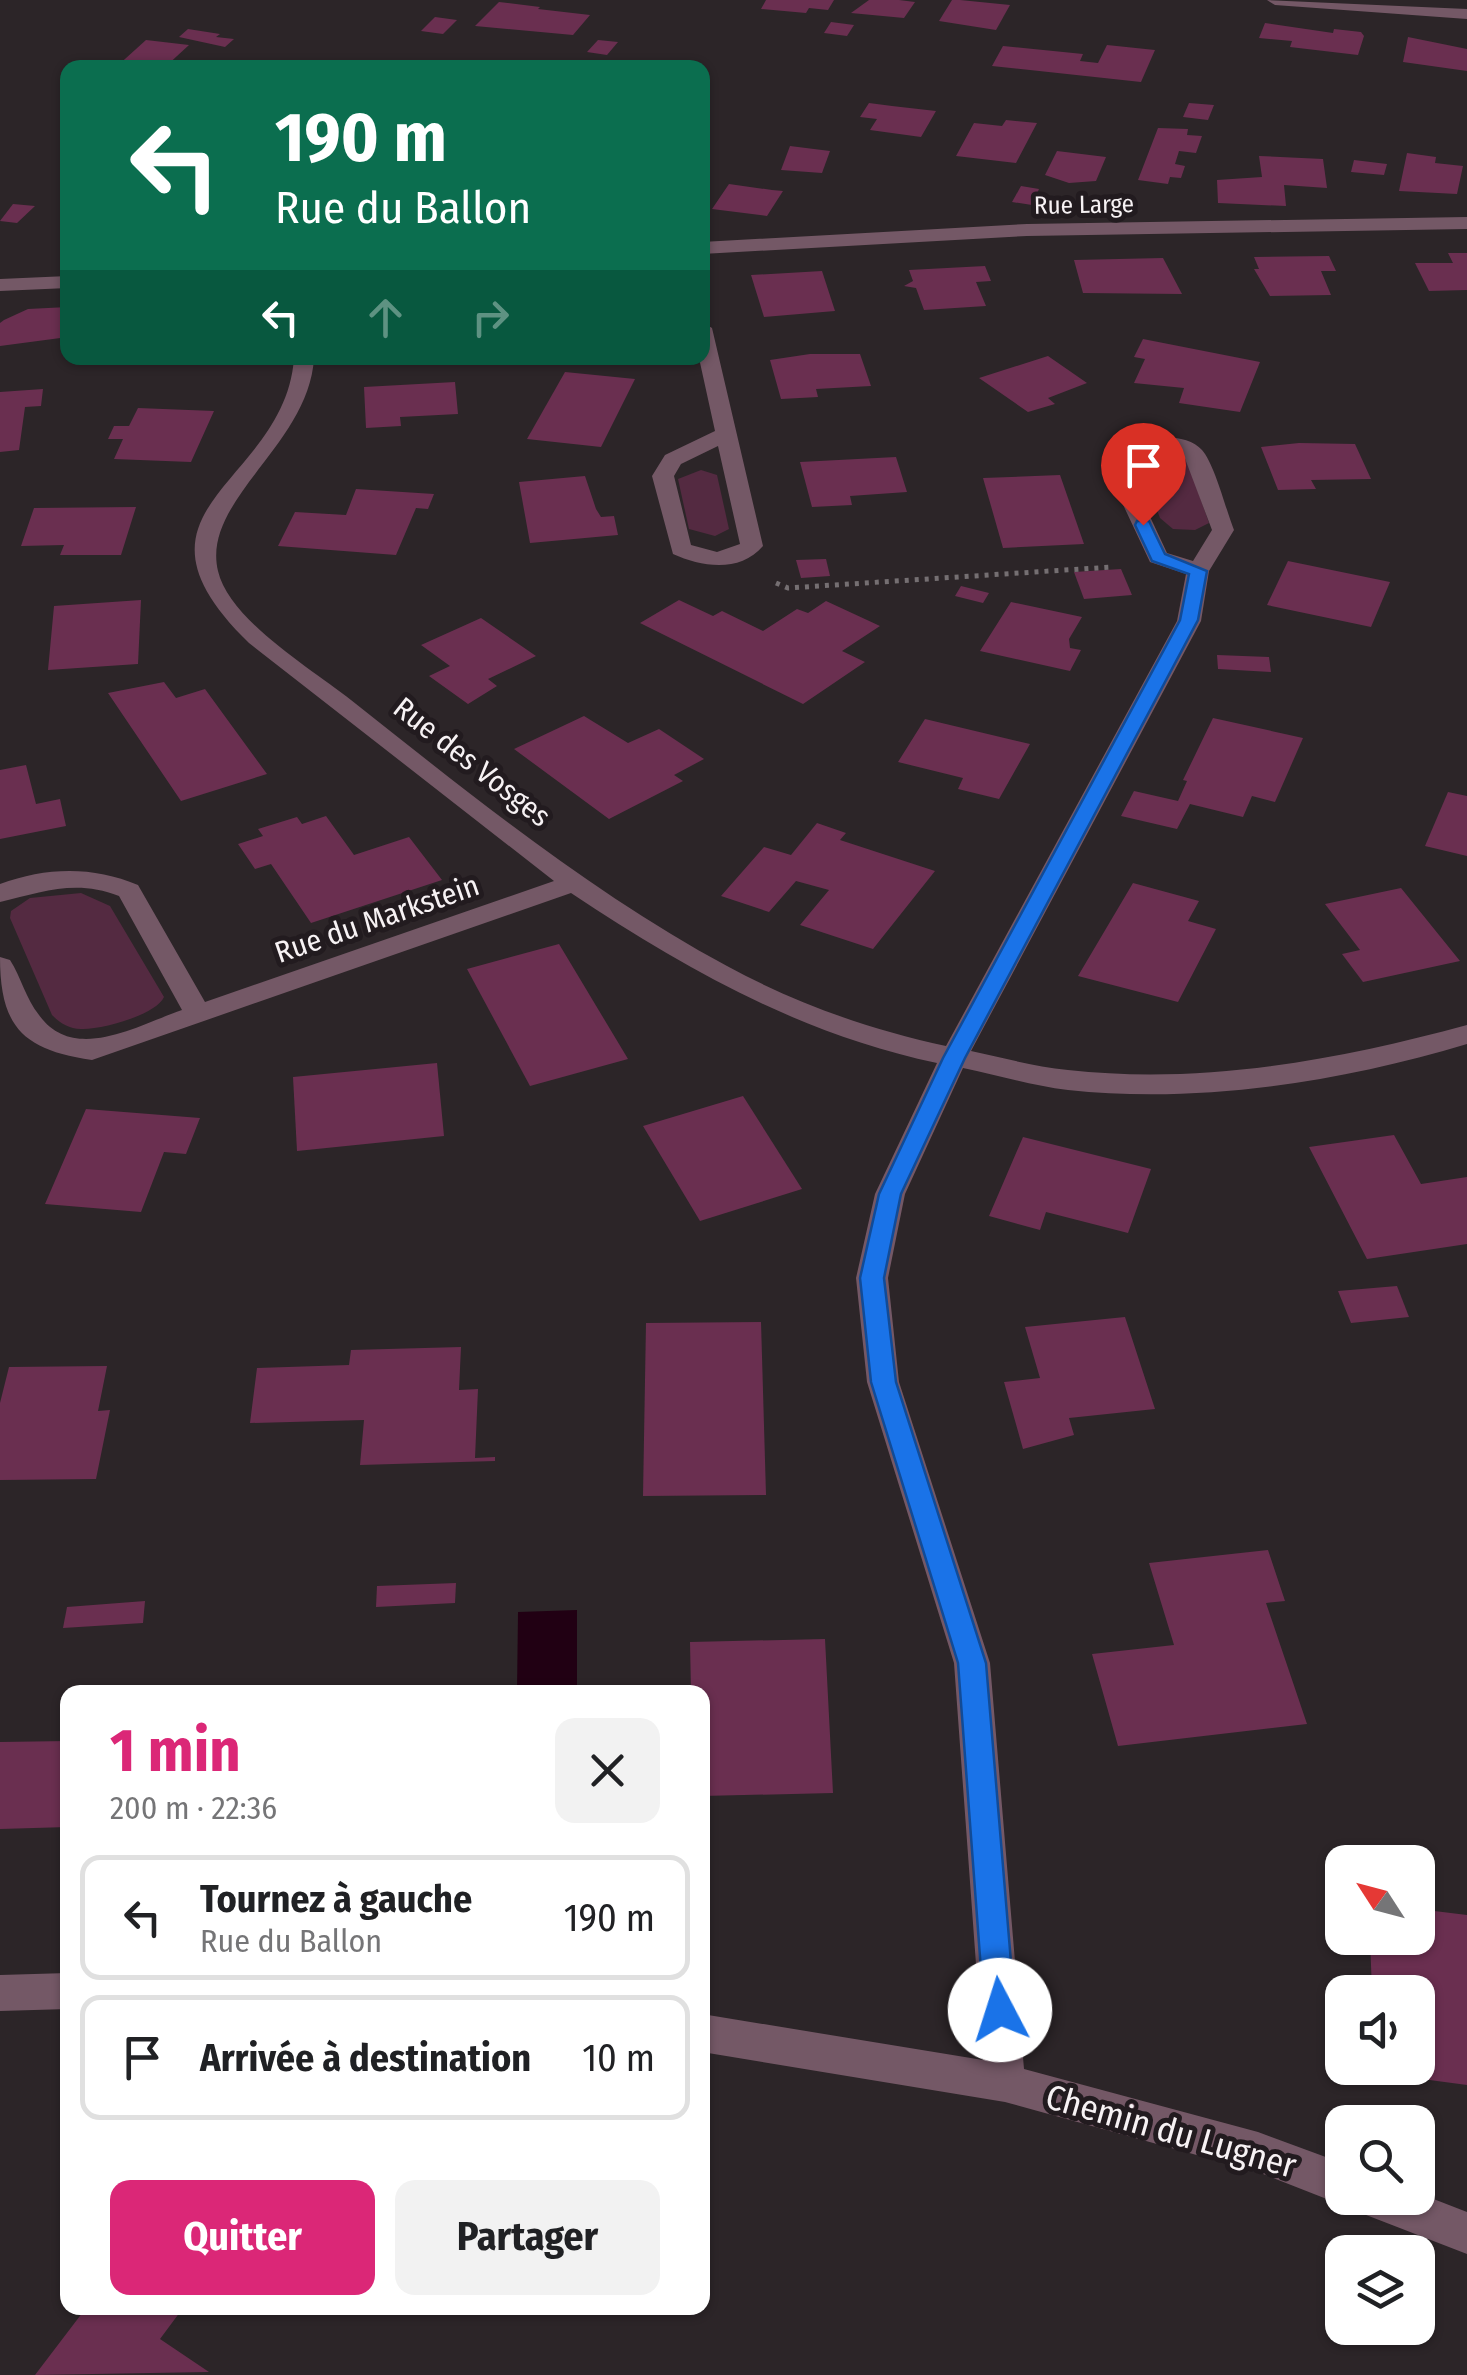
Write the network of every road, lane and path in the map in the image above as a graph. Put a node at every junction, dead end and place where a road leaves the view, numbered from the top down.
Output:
1 (1275, 0) edge
2 (1467, 14) edge
3 (1467, 223) edge
4 (710, 248) edge
5 (60, 282) edge
6 (0, 285) edge
7 (304, 365) edge
8 (710, 365) edge
9 (724, 435) junction
10 (1158, 557) junction
11 (730, 560) junction
12 (1198, 571) junction
13 (575, 882) junction
14 (0, 894) edge
15 (0, 966) edge
16 (199, 1015) junction
17 (1467, 1034) edge
18 (954, 1058) junction
19 (0, 1992) edge
20 (60, 1992) edge
21 (710, 2035) edge
22 (1006, 2083) junction
23 (1325, 2178) edge
24 (1420, 2215) edge
25 (1467, 2233) edge

1 - 2 street
3 - 4 street, Rue Large
5 - 6 street
7 - 13 street, Rue des Vosges
8 - 9 street
9 - 11 street
9 - 11 street
10 - 11 path
10 - 12 street
10 - 12 street
12 - 18 street
13 - 16 street, Rue du Markstein
13 - 18 street, Rue des Vosges
14 - 16 street
15 - 16 street, Rue du Markstein
17 - 18 street, Rue des Vosges
18 - 22 street
19 - 20 street
21 - 22 street, Chemin du Lugner
22 - 23 street, Chemin du Lugner
24 - 25 street

